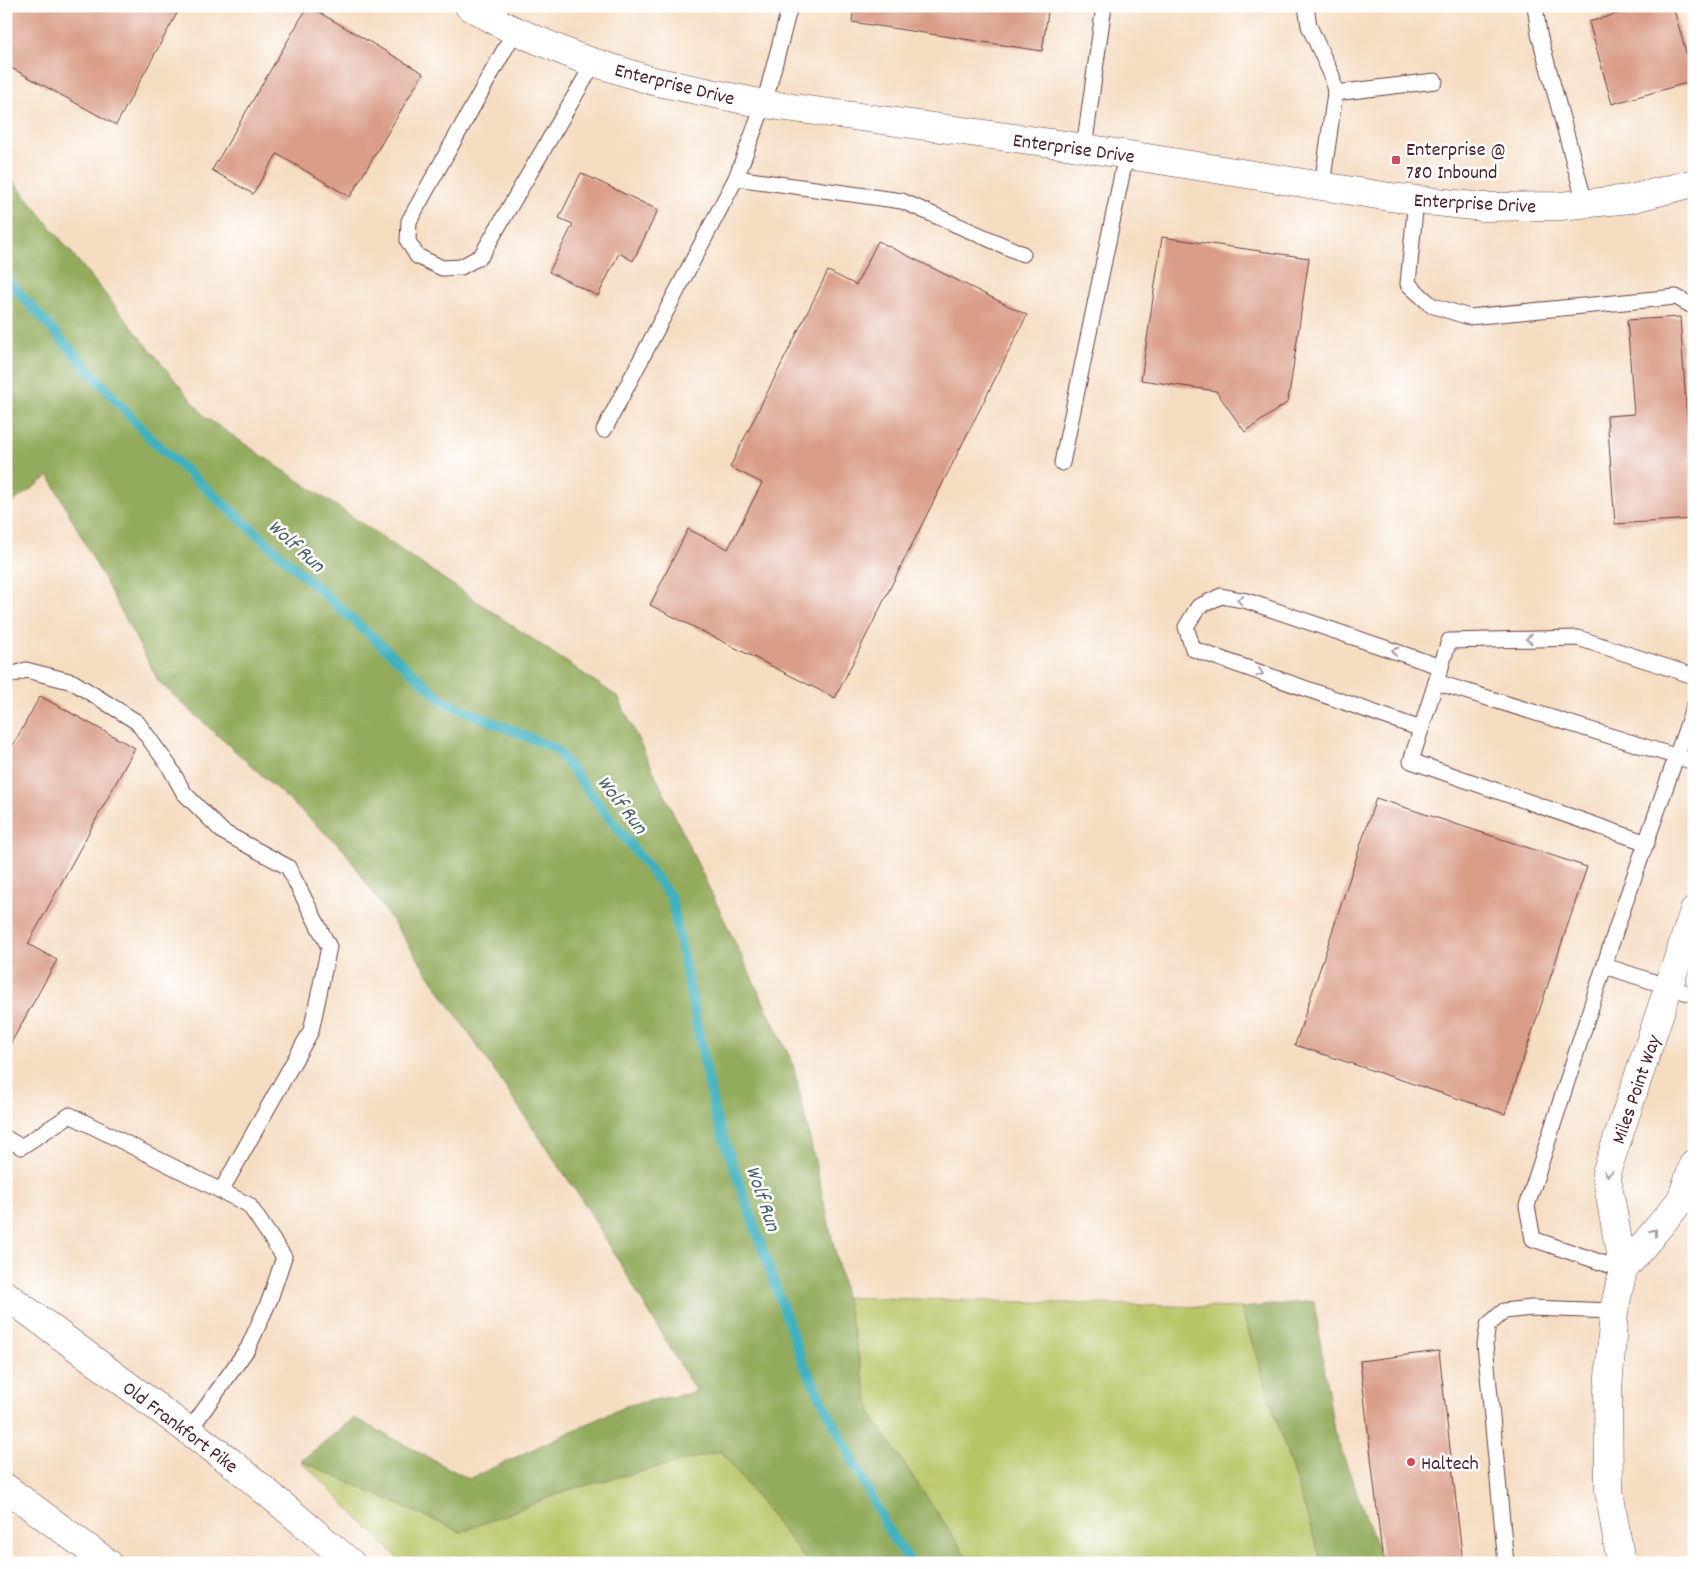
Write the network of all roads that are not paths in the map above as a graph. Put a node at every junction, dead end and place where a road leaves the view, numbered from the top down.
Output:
1 (469, 6) edge
2 (790, 6) edge
3 (1104, 6) edge
4 (1306, 6) edge
5 (1535, 6) edge
6 (515, 31) junction
7 (594, 63) junction
8 (1435, 81) dead end
9 (1335, 93) junction
10 (764, 104) junction
11 (1084, 148) junction
12 (1126, 155) junction
13 (736, 178) junction
14 (1694, 183) edge
15 (1322, 186) junction
16 (1416, 200) junction
17 (1585, 204) junction
18 (1023, 254) dead end
19 (1694, 307) edge
20 (604, 430) dead end
21 (1062, 463) dead end
22 (1441, 667) junction
23 (1694, 676) edge
24 (6, 677) edge
25 (1436, 682) junction
26 (1694, 706) edge
27 (1421, 729) junction
28 (1677, 756) junction
29 (1694, 762) edge
30 (1647, 843) junction
31 (1694, 911) edge
32 (1605, 966) junction
33 (1682, 991) edge
34 (6, 1138) edge
35 (1694, 1163) edge
36 (221, 1191) junction
37 (1623, 1270) junction
38 (6, 1295) edge
39 (1614, 1311) junction
40 (189, 1431) junction
41 (6, 1488) edge
42 (108, 1563) edge
43 (351, 1563) edge
44 (1506, 1563) edge
45 (1620, 1563) edge

1 - 6 street, Enterprise Drive
2 - 10 lane
3 - 11 lane
4 - 9 lane
5 - 17 lane
6 - 7 street, Enterprise Drive
6 - 7 lane
7 - 10 street, Enterprise Drive
8 - 9 lane
9 - 15 lane
10 - 11 street, Enterprise Drive
10 - 13 lane
11 - 12 street, Enterprise Drive
12 - 15 street, Enterprise Drive
12 - 21 lane
13 - 18 lane
13 - 20 lane
14 - 17 street, Enterprise Drive
15 - 16 street, Enterprise Drive
16 - 17 street, Enterprise Drive
16 - 19 lane
23 -> 22 lane
22 - 25 lane
22 -> 27 lane
24 - 36 lane
25 - 27 lane
25 - 28 lane
26 - 28 lane
27 - 30 lane
28 - 29 lane
28 - 30 lane
30 - 32 lane
31 - 33 street, Miles Point Way
32 - 33 lane
32 - 37 lane
33 -> 37 street, Miles Point Way
34 - 36 lane
37 -> 35 street, Miles Point Way
36 - 40 lane
37 - 39 street, Miles Point Way
38 - 40 street, Old Frankfort Pike
39 - 44 lane
39 - 45 street, Miles Point Way
40 - 43 street, Old Frankfort Pike
41 - 42 street

